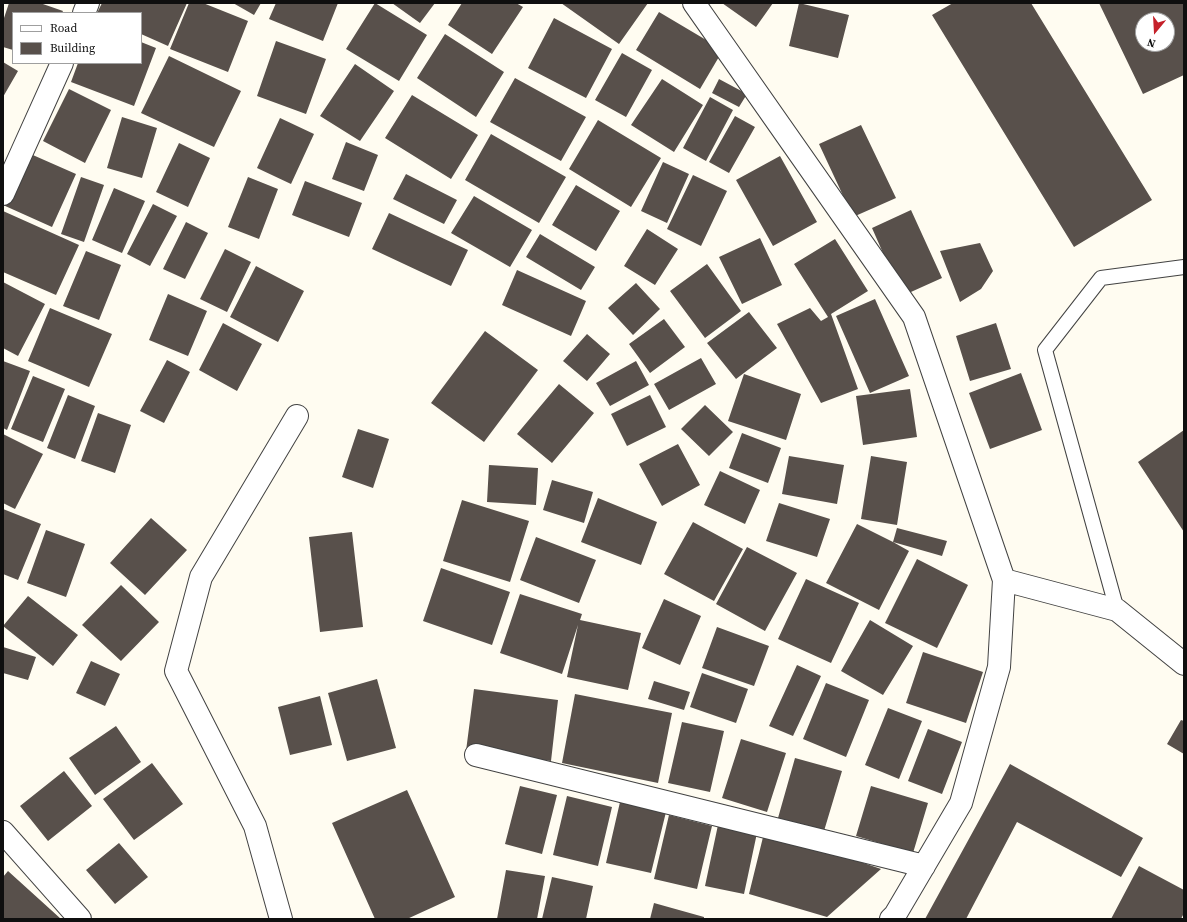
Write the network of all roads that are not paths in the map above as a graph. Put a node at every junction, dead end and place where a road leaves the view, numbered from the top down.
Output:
1 (694, 3) edge
2 (62, 64) edge
3 (3, 194) edge
4 (1184, 267) edge
5 (297, 416) dead end
6 (1004, 580) junction
7 (1117, 610) junction
8 (1184, 664) edge
9 (476, 755) dead end
10 (3, 832) edge
11 (924, 866) junction
12 (80, 919) edge
13 (281, 919) edge
14 (891, 919) edge

1 - 6 street
2 - 3 street
4 - 7 lane
5 - 13 street
6 - 7 street
6 - 11 street
7 - 8 street
9 - 11 street
10 - 12 street
11 - 14 street

